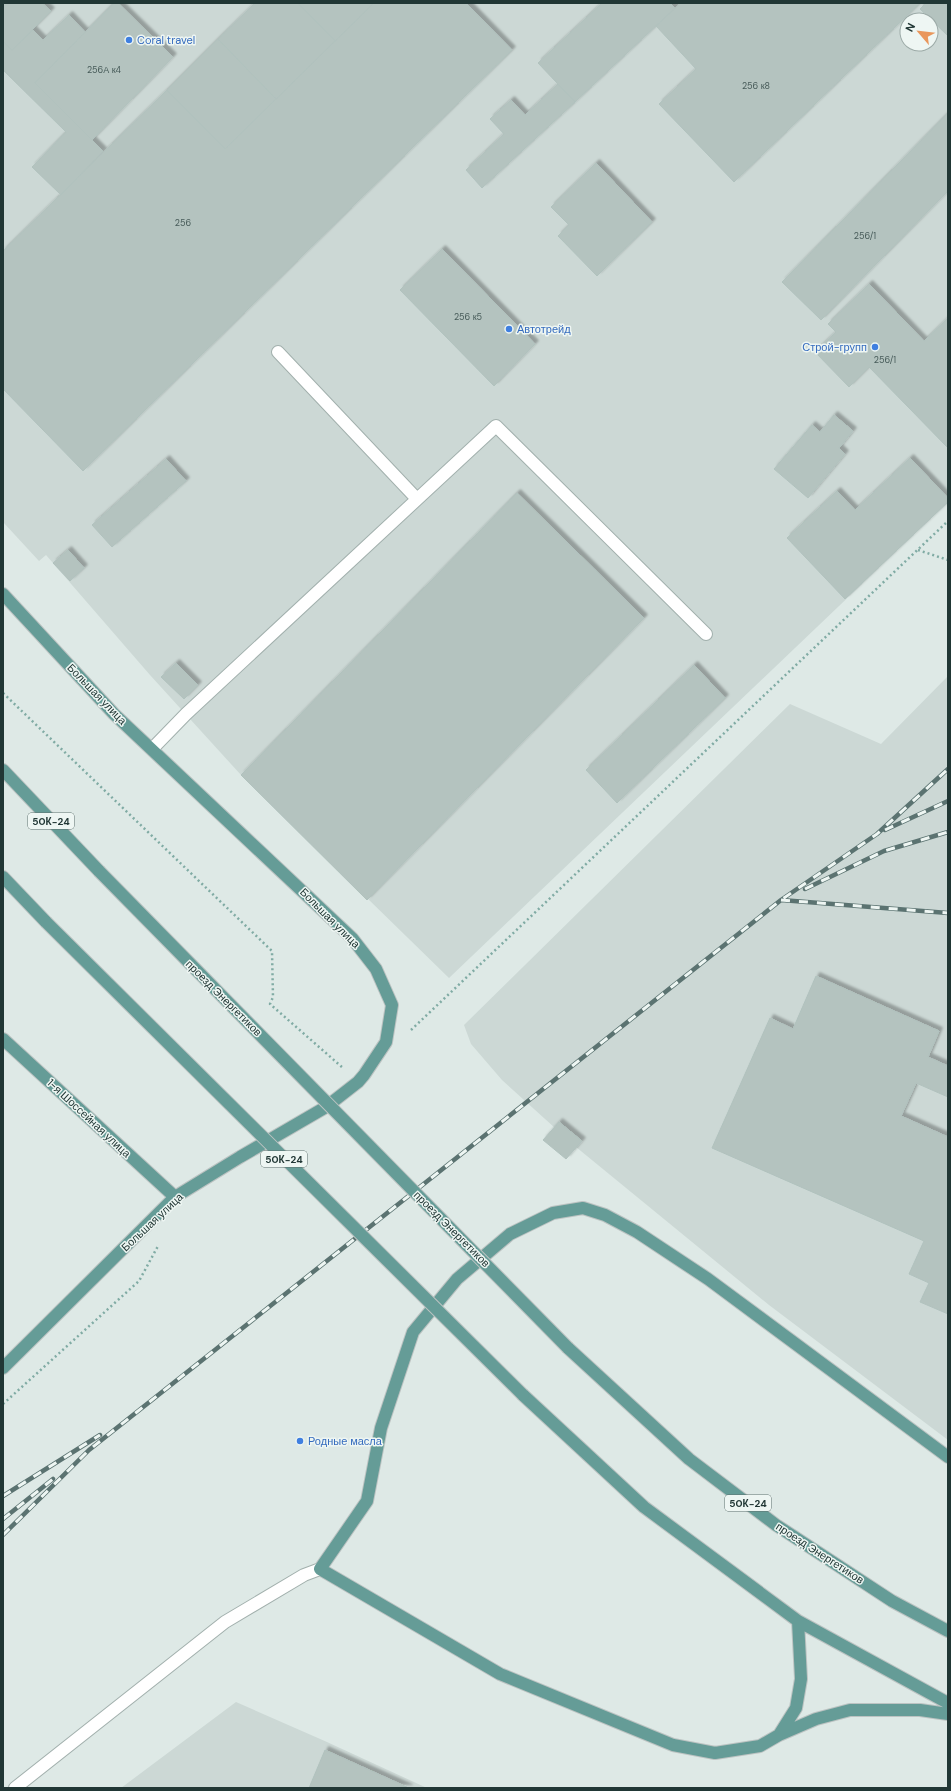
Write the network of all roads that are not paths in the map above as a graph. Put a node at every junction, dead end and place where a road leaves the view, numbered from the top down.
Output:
1 (278, 352) dead end
2 (417, 499) junction
3 (3, 594) edge
4 (706, 634) dead end
5 (152, 749) junction
6 (3, 770) edge
7 (3, 877) edge
8 (3, 1039) edge
9 (175, 1197) junction
10 (3, 1368) edge
11 (948, 1457) edge
12 (320, 1569) junction
13 (798, 1621) junction
14 (948, 1631) edge
15 (948, 1703) edge
16 (948, 1714) edge
17 (779, 1735) junction
18 (15, 1788) edge

1 - 2 street
2 - 4 street
2 - 5 street
3 - 5 main road, Большая улица
5 - 9 main road, Большая улица
6 - 14 main road, проезд Энергетиков / 50К-24, bridge
7 - 13 main road, 50К-24, bridge
8 - 9 main road, 1-я Шоссейная улица
9 - 10 main road, Большая улица
11 - 12 main road
12 - 17 main road
12 - 18 street
13 - 15 main road, 50К-24
13 - 17 main road
16 - 17 main road

